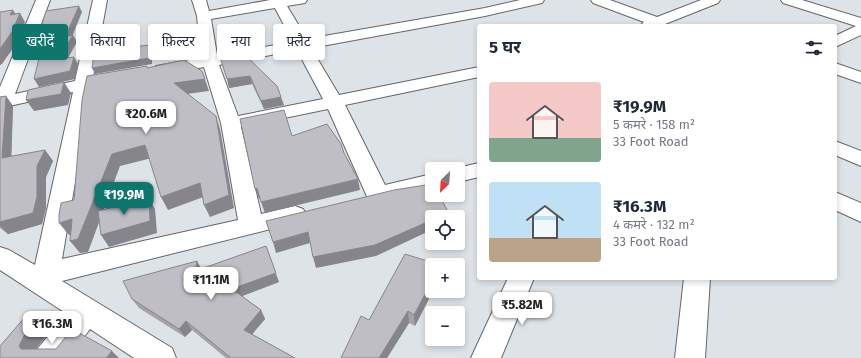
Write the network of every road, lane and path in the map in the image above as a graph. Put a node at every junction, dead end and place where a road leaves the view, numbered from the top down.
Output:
1 (43, 0) edge
2 (100, 0) edge
3 (300, 0) edge
4 (537, 0) edge
5 (598, 0) edge
6 (788, 0) edge
7 (702, 1) edge
8 (278, 2) edge
9 (509, 3) edge
10 (201, 8) edge
11 (861, 23) edge
12 (291, 24) edge
13 (652, 24) edge
14 (861, 30) edge
15 (837, 41) edge
16 (325, 42) edge
17 (273, 50) edge
18 (311, 60) edge
19 (210, 62) junction
20 (837, 69) edge
21 (147, 72) edge
22 (477, 72) edge
23 (132, 75) edge
24 (861, 78) edge
25 (85, 83) junction
26 (2, 102) edge
27 (334, 102) junction
28 (231, 123) junction
29 (837, 148) edge
30 (861, 159) edge
31 (477, 170) edge
32 (465, 173) edge
33 (425, 184) edge
34 (378, 195) junction
35 (355, 201) edge
36 (837, 201) edge
37 (318, 210) edge
38 (861, 213) edge
39 (251, 226) junction
40 (0, 257) edge
41 (45, 280) junction
42 (520, 280) edge
43 (697, 280) edge
44 (86, 312) junction
45 (49, 358) edge
46 (161, 358) edge
47 (486, 358) edge
48 (690, 358) edge

1 - 26 street
2 - 25 street
3 - 8 street
4 - 9 street
5 - 13 street
6 - 11 street
7 - 13 street
8 - 10 street
8 - 12 street
9 - 16 street
10 - 19 street
14 - 15 street
17 - 19 street
18 - 27 street
19 - 21 street
19 - 28 street
20 - 24 street
22 - 27 street
23 - 25 street
25 - 26 street
25 - 41 street
27 - 28 street
27 - 34 street
28 - 39 street
29 - 30 street
31 - 32 street
33 - 34 street
34 - 35 street
36 - 38 street
37 - 39 street
39 - 41 street
40 - 41 street
41 - 44 street
42 - 47 street
43 - 48 street
44 - 45 street
44 - 46 street

